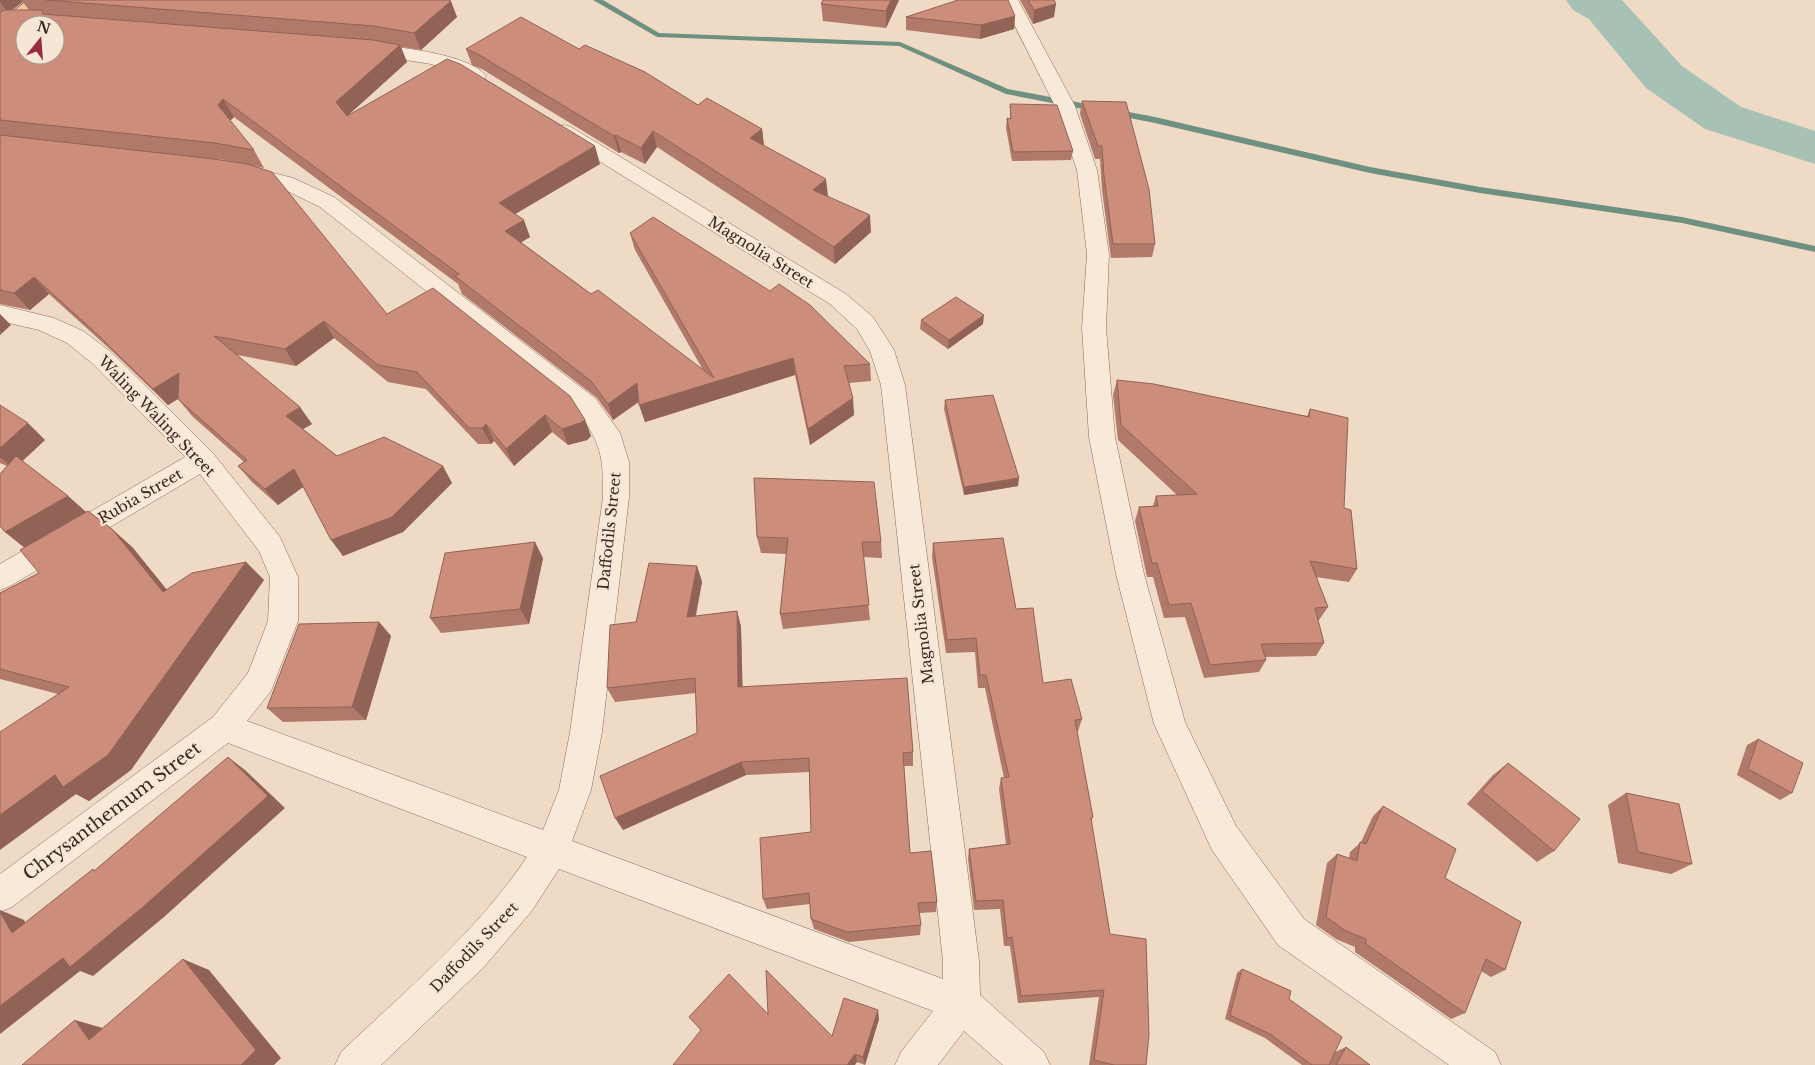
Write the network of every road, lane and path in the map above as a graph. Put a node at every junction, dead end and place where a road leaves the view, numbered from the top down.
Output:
1 (1010, 0) edge
2 (40, 11) edge
3 (4, 23) edge
4 (343, 47) edge
5 (499, 90) edge
6 (542, 116) edge
7 (215, 167) edge
8 (0, 313) edge
9 (203, 459) junction
10 (0, 578) edge
11 (224, 728) junction
12 (552, 850) junction
13 (0, 895) edge
14 (962, 1004) junction
15 (354, 1065) edge
16 (914, 1065) edge
17 (1031, 1065) edge
18 (1482, 1065) edge

1 - 18 street
2 - 3 street
4 - 5 street
6 - 14 street, Magnolia Street
7 - 12 street, Daffodils Street
8 - 9 street, Waling Waling Street
9 - 10 street, Rubia Street
9 - 11 street, Waling Waling Street
11 - 12 street
11 - 13 street, Chrysanthemum Street
12 - 14 street
12 - 15 street, Daffodils Street
14 - 16 street
14 - 17 street

